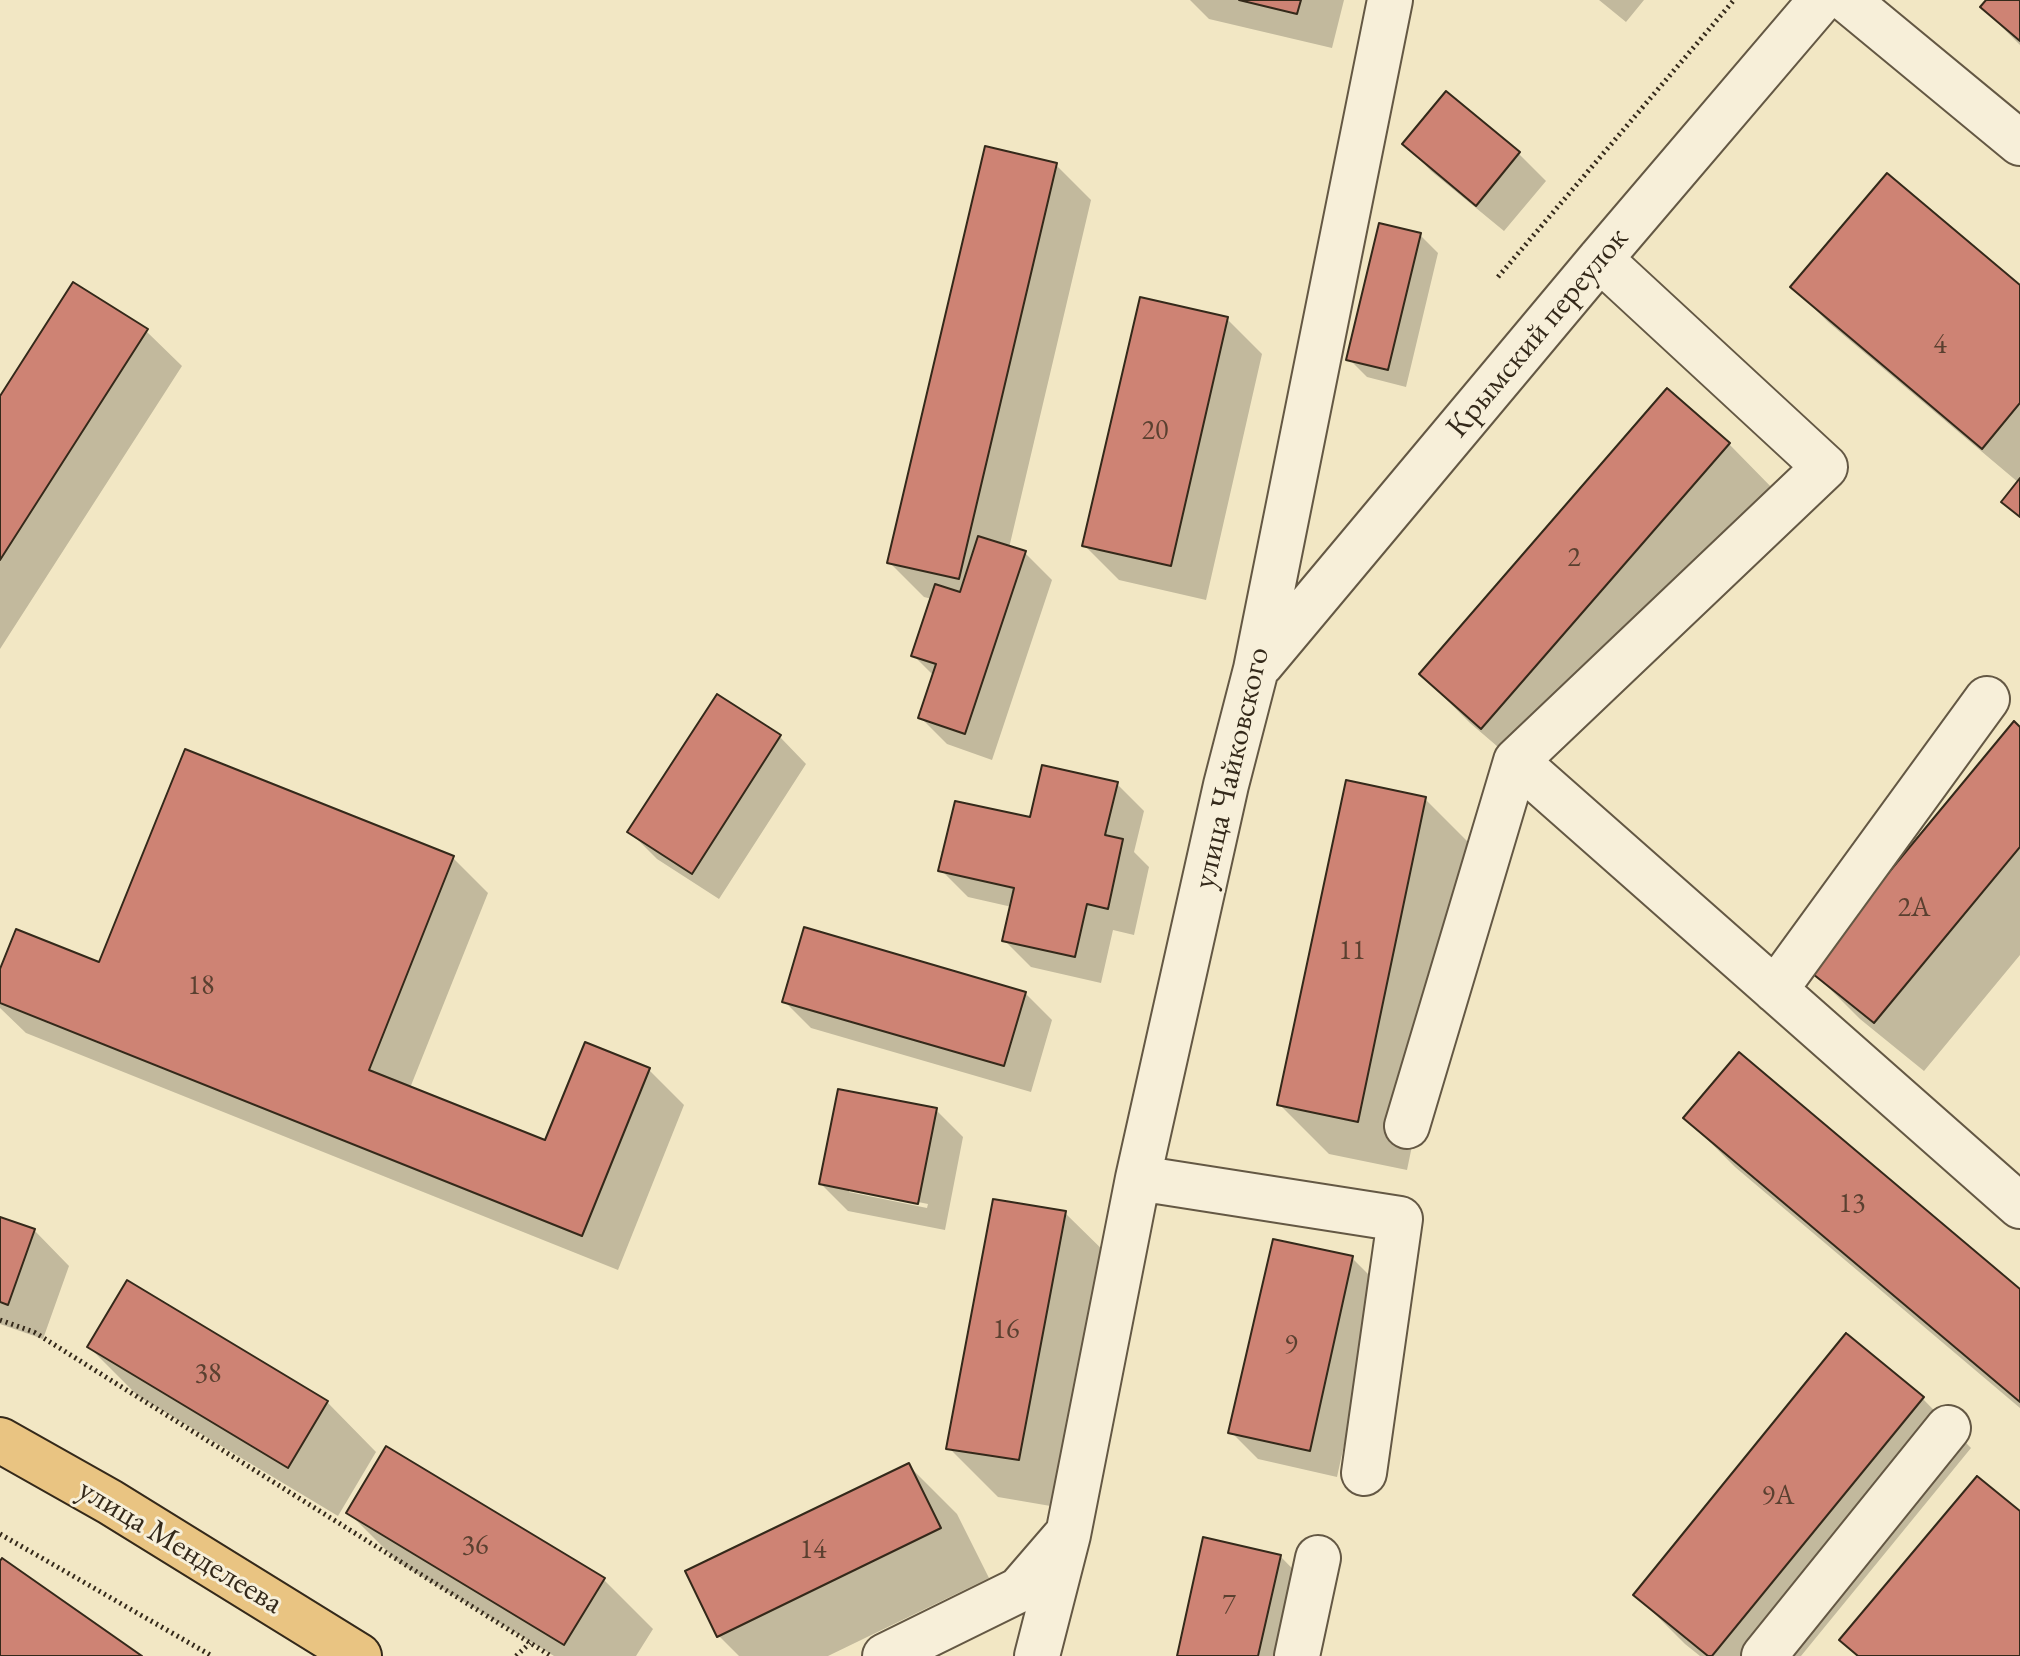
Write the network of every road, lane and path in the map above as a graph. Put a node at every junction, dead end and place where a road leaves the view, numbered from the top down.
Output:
1 (1390, 0) edge
2 (1734, 0) edge
3 (1821, 0) edge
4 (1847, 0) edge
5 (2020, 143) edge
6 (1600, 259) junction
7 (1498, 277) dead end
8 (1256, 669) junction
9 (1987, 699) dead end
10 (1516, 761) junction
11 (1775, 990) junction
12 (1407, 1126) dead end
13 (1138, 1178) junction
14 (2020, 1206) edge
15 (0, 1320) edge
16 (1948, 1428) dead end
17 (0, 1440) edge
18 (1364, 1473) dead end
19 (0, 1534) edge
20 (1068, 1535) junction
21 (1318, 1558) dead end
22 (530, 1643) junction
23 (212, 1656) edge
24 (359, 1656) edge
25 (516, 1656) edge
26 (551, 1656) edge
27 (885, 1656) edge
28 (1037, 1656) edge
29 (1297, 1656) edge
30 (1764, 1656) edge

1 - 8 street, улица Чайковского
2 - 7 path
3 - 6 street, Крымский переулок
4 - 5 street
6 - 8 street, Крымский переулок
6 - 10 street
8 - 13 street, улица Чайковского
9 - 11 street
10 - 11 street
10 - 12 street
11 - 14 street
13 - 18 street
13 - 20 street, улица Чайковского
15 - 22 path
16 - 30 street
17 - 24 main road, улица Менделеева
19 - 23 path
20 - 27 street
20 - 28 street, улица Чайковского
21 - 29 street
22 - 25 path
22 - 26 path

